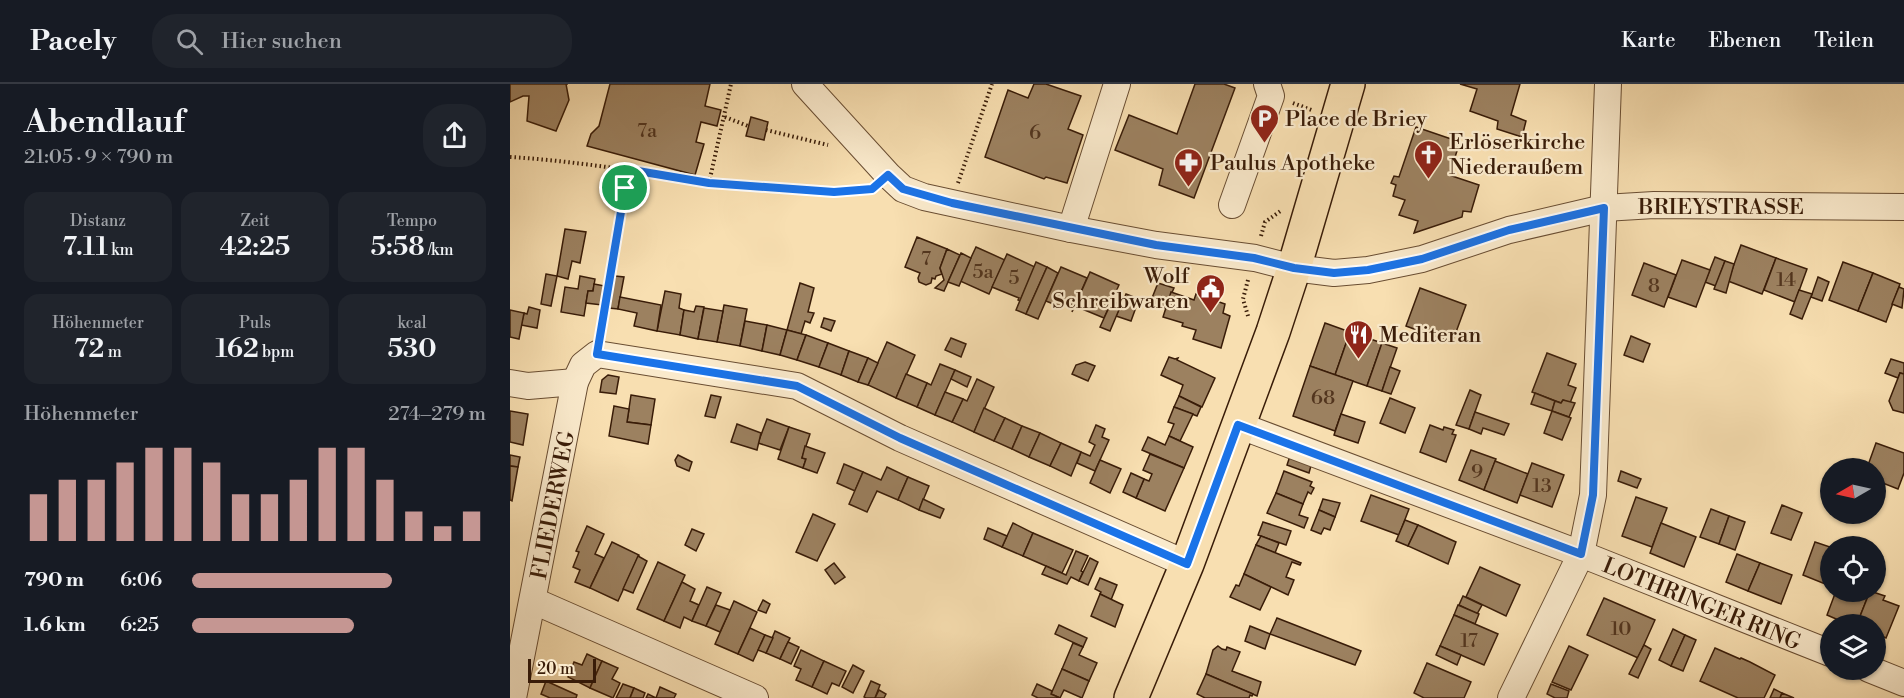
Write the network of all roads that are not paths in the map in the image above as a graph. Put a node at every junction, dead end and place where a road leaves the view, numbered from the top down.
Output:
1 (805, 84) edge
2 (1117, 84) edge
3 (1348, 84) edge
4 (1608, 84) edge
5 (1269, 90) edge
6 (1232, 205) dead end
7 (1904, 207) edge
8 (1604, 208) junction
9 (1071, 229) junction
10 (1294, 268) junction
11 (575, 382) junction
12 (510, 383) edge
13 (1238, 425) junction
14 (1581, 554) junction
15 (1187, 564) junction
16 (534, 601) junction
17 (1820, 650) edge
18 (1886, 676) edge
19 (1904, 683) edge
20 (513, 698) edge
21 (755, 698) edge
22 (1131, 698) edge
23 (1512, 698) edge

1 - 9 street, BRIEYSTRASSE
2 - 9 street
3 - 10 main road
4 - 8 street
5 - 6 street
7 - 8 street, BRIEYSTRASSE
8 - 10 street, BRIEYSTRASSE
8 - 14 street
9 - 10 street, BRIEYSTRASSE
10 - 13 main road
11 - 12 street
11 - 15 street, FLIEDERWEG
11 - 16 street, FLIEDERWEG
13 - 14 street, LOTHRINGER RING
13 - 15 main road
14 - 17 street, LOTHRINGER RING
14 - 23 street
15 - 22 main road
16 - 20 street, FLIEDERWEG
16 - 21 street
18 - 19 street

